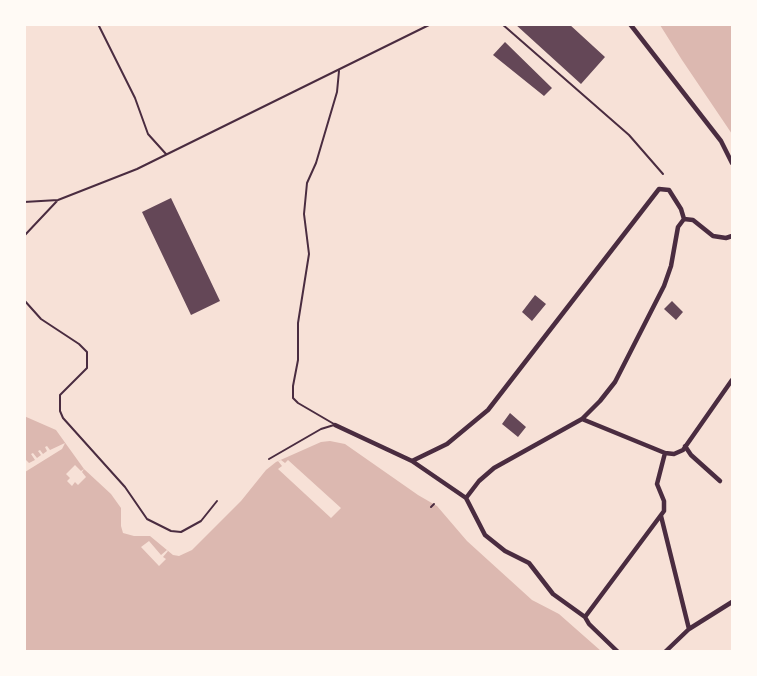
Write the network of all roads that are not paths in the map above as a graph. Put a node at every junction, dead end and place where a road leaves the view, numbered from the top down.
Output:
1 (98, 24) edge
2 (431, 24) edge
3 (502, 24) edge
4 (630, 24) edge
5 (339, 70) junction
6 (166, 155) junction
7 (733, 163) edge
8 (663, 174) dead end
9 (58, 200) junction
10 (24, 202) edge
11 (684, 219) junction
12 (24, 236) edge
13 (733, 236) edge
14 (24, 300) edge
15 (733, 380) edge
16 (582, 419) junction
17 (335, 425) junction
18 (685, 446) junction
19 (665, 453) junction
20 (269, 459) dead end
21 (412, 461) junction
22 (720, 481) dead end
23 (466, 498) junction
24 (217, 501) dead end
25 (661, 515) junction
26 (733, 602) edge
27 (585, 617) junction
28 (689, 629) junction
29 (618, 652) edge
30 (665, 652) edge

1 - 6 lane
2 - 5 lane
3 - 8 lane
4 - 7 street
5 - 6 lane
5 - 17 lane
6 - 9 lane
9 - 10 lane
9 - 12 lane
11 - 13 street
11 - 16 street
11 - 21 street
14 - 24 lane
15 - 18 street
16 - 19 street
16 - 23 street
17 - 20 lane
17 - 21 street
18 - 19 street
18 - 22 street
19 - 25 street
21 - 23 street
23 - 27 street
25 - 27 street
25 - 28 street
26 - 28 street
27 - 29 street
28 - 30 street

